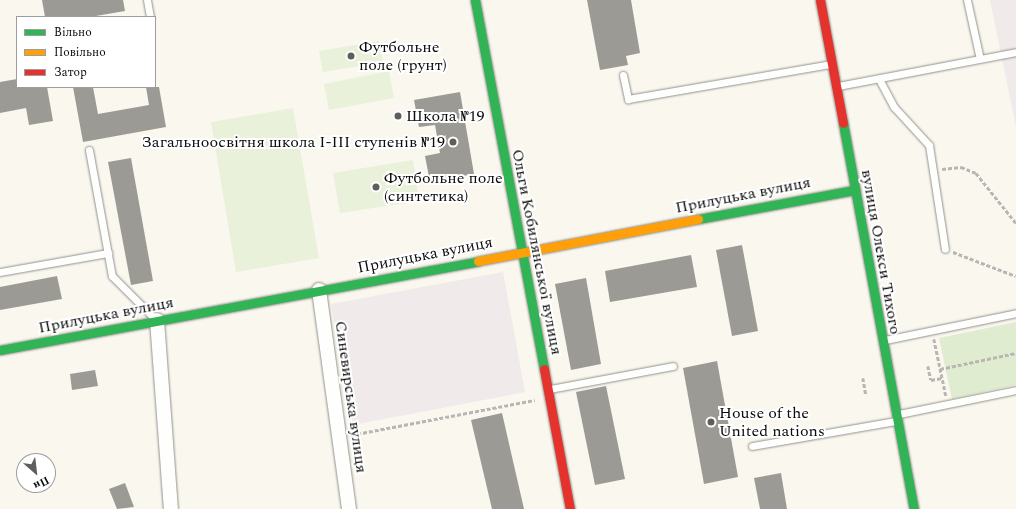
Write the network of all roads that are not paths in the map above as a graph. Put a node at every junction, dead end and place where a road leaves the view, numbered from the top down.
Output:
1 (147, 0) edge
2 (475, 0) edge
3 (820, 0) edge
4 (967, 0) edge
5 (150, 16) edge
6 (1016, 52) edge
7 (980, 59) junction
8 (832, 64) junction
9 (623, 75) dead end
10 (879, 79) junction
11 (836, 87) junction
12 (89, 150) dead end
13 (855, 190) junction
14 (945, 249) road end
15 (521, 252) junction
16 (108, 253) junction
17 (0, 272) edge
18 (319, 290) junction
19 (1016, 313) edge
20 (157, 320) junction
21 (882, 340) junction
22 (0, 350) edge
23 (673, 366) dead end
24 (1016, 390) edge
25 (548, 393) junction
26 (897, 417) junction
27 (752, 446) dead end
28 (171, 509) edge
29 (349, 509) edge
30 (570, 509) edge
31 (914, 509) edge

1 - 5 lane
2 - 15 street, Ольги Кобилянської вулиця
3 - 8 street, вулиця Олекси Тихого
4 - 7 lane
6 - 7 lane
7 - 10 lane
8 - 9 lane
8 - 11 street, вулиця Олекси Тихого
10 - 11 lane
10 - 14 lane
11 - 13 street, вулиця Олекси Тихого
12 - 16 lane
13 - 15 street, Прилуцька вулиця
13 - 21 street, вулиця Олекси Тихого
15 - 18 street, Прилуцька вулиця
15 - 25 street, Ольги Кобилянської вулиця
16 - 17 lane
16 - 20 lane
18 - 20 street, Прилуцька вулиця
18 - 29 street, Синевирська вулиця
19 - 21 lane
20 - 22 street, Прилуцька вулиця
20 - 28 street
21 - 26 street, вулиця Олекси Тихого
23 - 25 lane
24 - 26 lane
25 - 30 street, Ольги Кобилянської вулиця
26 - 27 lane
26 - 31 street, вулиця Олекси Тихого

